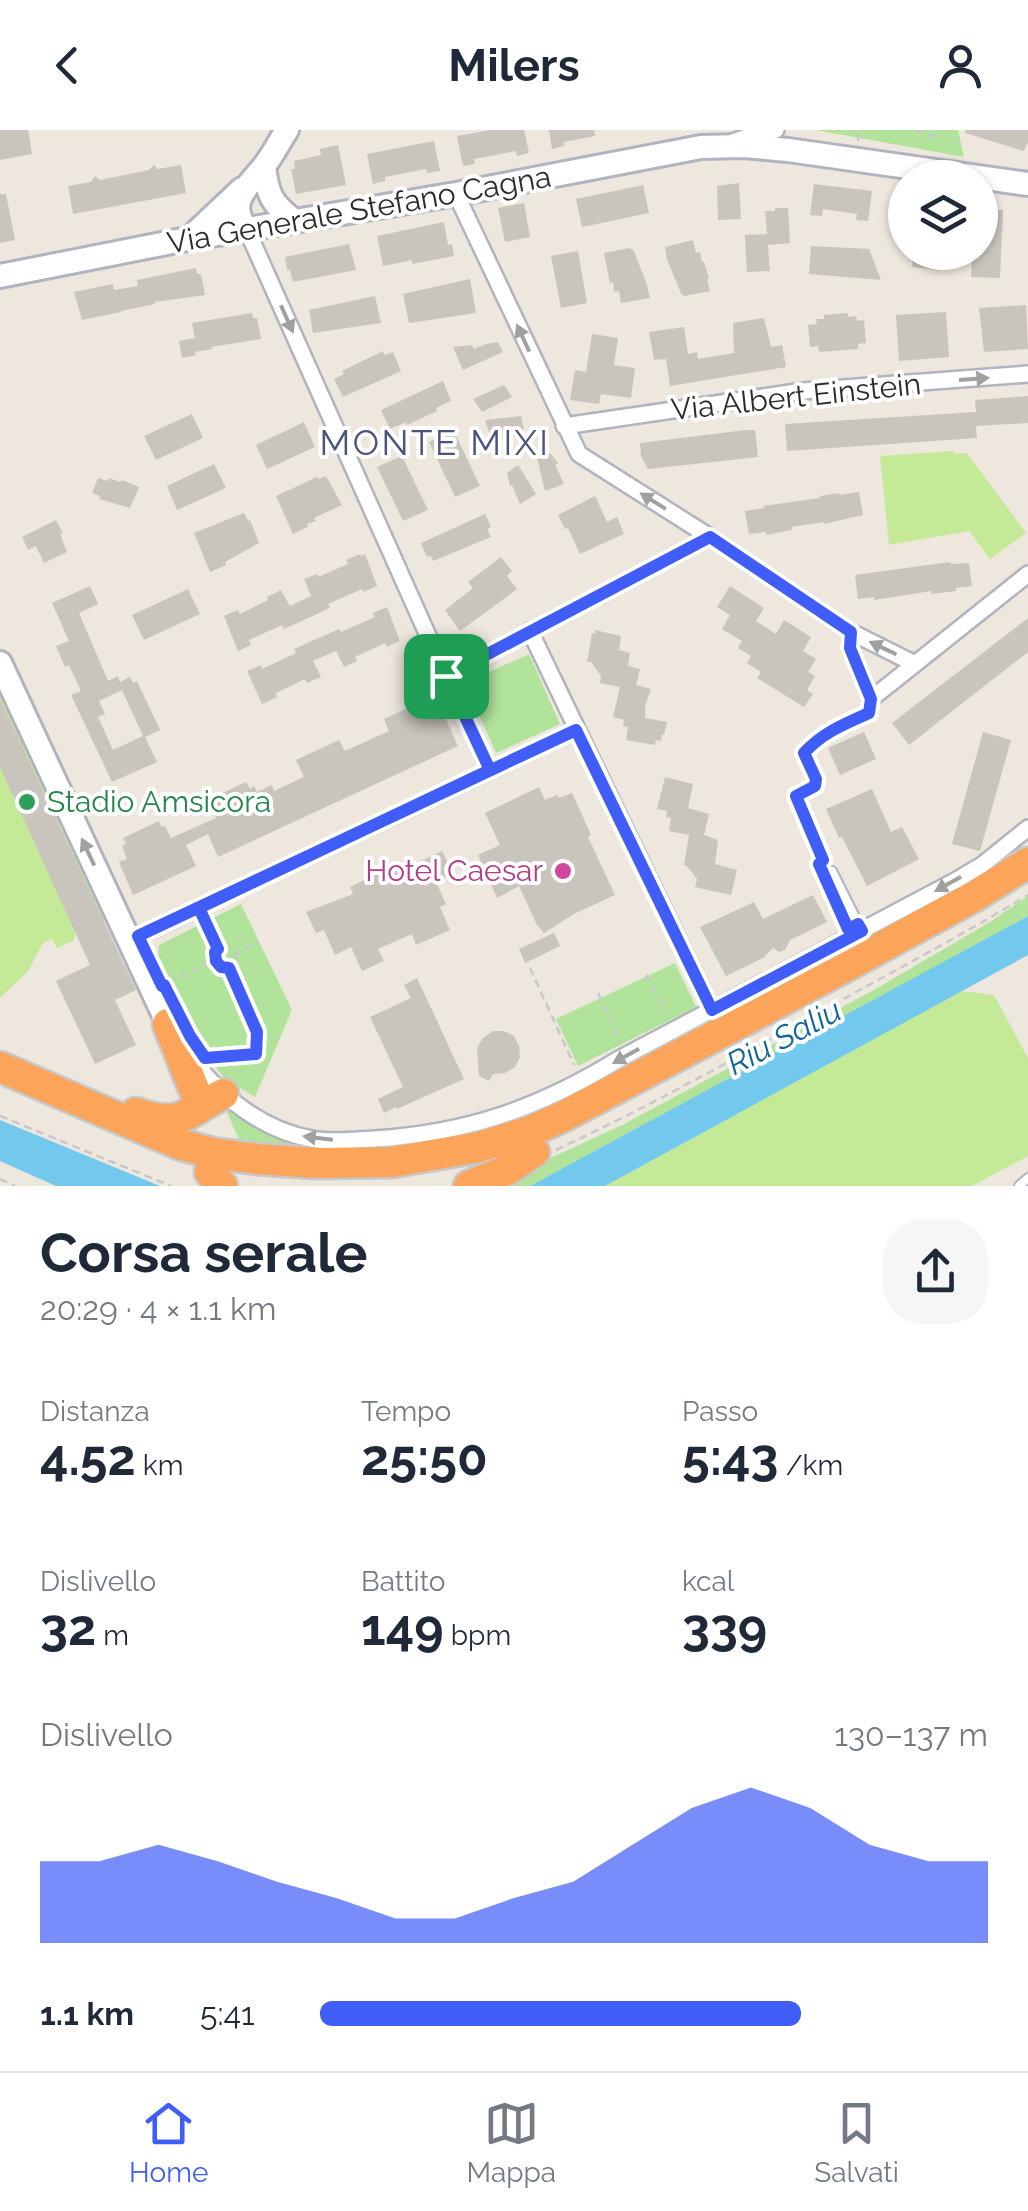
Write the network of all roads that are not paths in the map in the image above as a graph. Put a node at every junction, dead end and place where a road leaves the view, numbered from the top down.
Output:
1 (287, 130) edge
2 (776, 130) edge
3 (790, 140) edge
4 (718, 147) junction
5 (258, 178) junction
6 (1028, 184) edge
7 (456, 194) junction
8 (296, 221) junction
9 (248, 230) junction
10 (188, 239) junction
11 (0, 276) edge
12 (1028, 374) edge
13 (564, 426) junction
14 (710, 537) junction
15 (1028, 574) edge
16 (530, 632) junction
17 (851, 632) junction
18 (0, 664) edge
19 (915, 664) junction
20 (446, 676) junction
21 (576, 730) junction
22 (490, 770) junction
23 (1028, 828) edge
24 (1028, 863) edge
25 (832, 871) dead end
26 (1028, 883) edge
27 (862, 931) junction
28 (130, 940) junction
29 (712, 1010) junction
30 (168, 1024) joint
31 (0, 1067) edge
32 (0, 1088) edge
33 (211, 1100) junction
34 (105, 1112) junction
35 (544, 1151) junction
36 (1028, 1178) edge
37 (216, 1179) edge
38 (469, 1186) edge
39 (1019, 1186) edge

1 - 5 street
2 - 4 street, Via Generale Stefano Cagna
3 - 4 street, Via Generale Stefano Cagna
3 - 6 street, Via Generale Stefano Cagna
4 - 7 street, Via Generale Stefano Cagna
5 - 8 street
5 - 9 street
5 - 10 street
7 - 8 street, Via Generale Stefano Cagna
13 -> 7 street
8 - 9 street, Via Generale Stefano Cagna
9 - 10 street, Via Generale Stefano Cagna
9 -> 20 street
10 - 11 street, Via Generale Stefano Cagna
13 -> 12 street, Via Albert Einstein
14 -> 13 street
14 - 16 street
14 - 17 street
15 - 19 street
16 - 20 street
16 - 21 street
19 -> 17 street
17 - 19 street
28 -> 18 street
20 - 22 street
21 - 22 street
21 - 29 street
22 - 28 street
23 -> 27 street
24 - 34 highway
25 - 27 lane
26 - 35 highway
27 - 29 street
28 - 30 street
29 -> 33 street
30 - 33 highway
31 - 34 highway
32 - 37 highway
33 - 34 highway
35 - 37 highway
35 - 38 highway
36 - 39 lane

